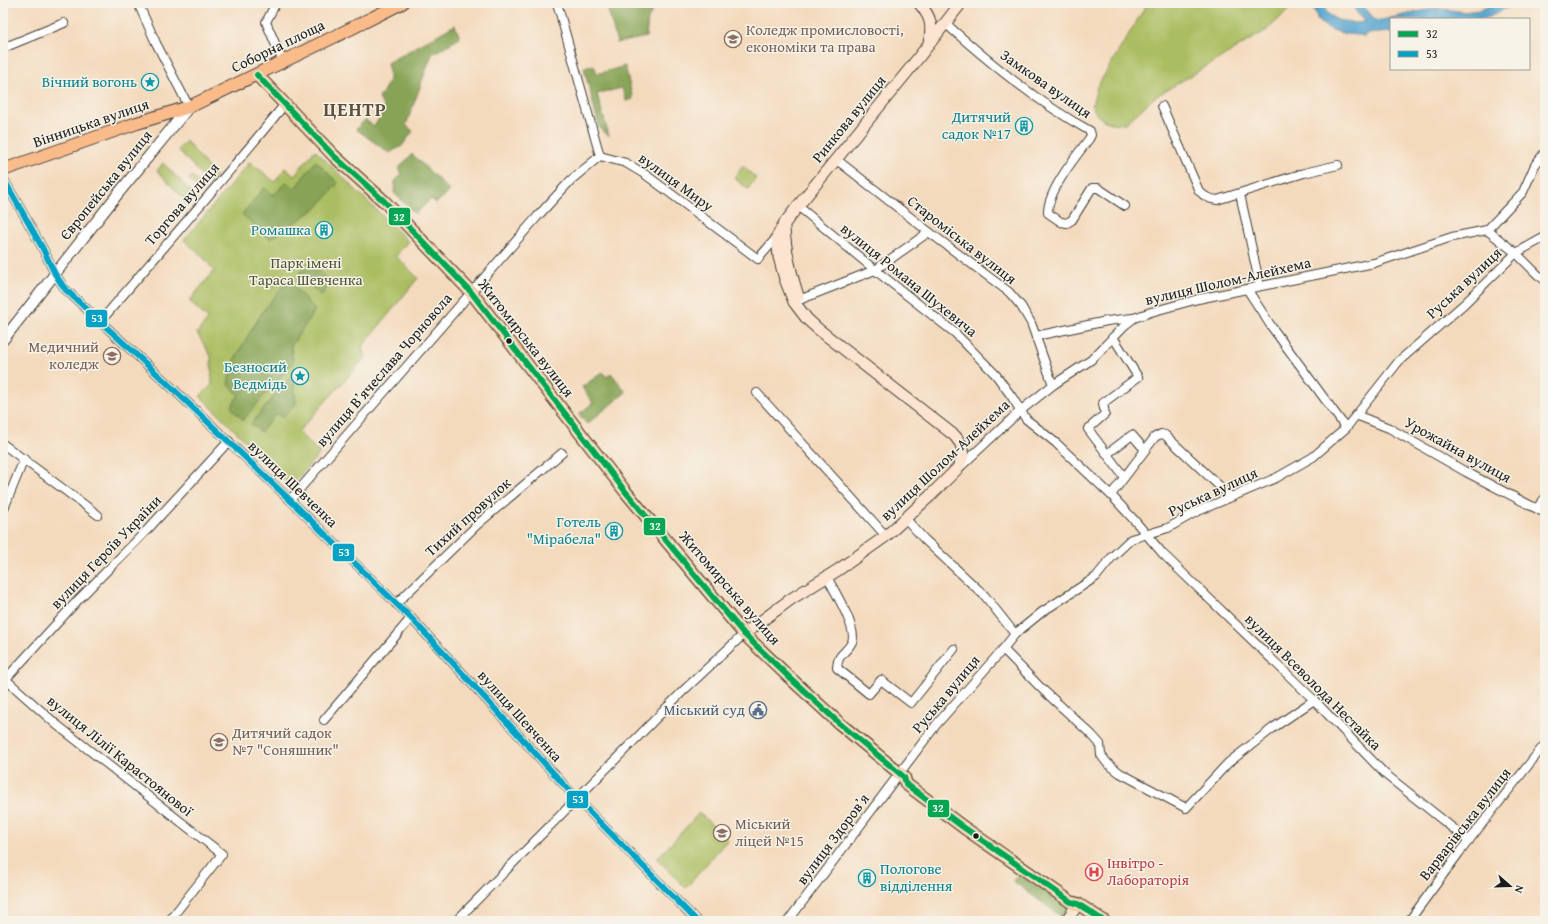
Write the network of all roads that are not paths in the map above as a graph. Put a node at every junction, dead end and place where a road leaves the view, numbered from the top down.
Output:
1 (138, 3) edge
2 (276, 3) edge
3 (402, 3) edge
4 (557, 3) edge
5 (919, 3) edge
6 (961, 3) edge
7 (64, 23) dead end
8 (945, 23) junction
9 (928, 45) junction
10 (3, 48) edge
11 (283, 62) junction
12 (257, 75) junction
13 (285, 104) junction
14 (1162, 106) dead end
15 (189, 107) junction
16 (1545, 152) edge
17 (600, 156) junction
18 (836, 160) junction
19 (1338, 165) dead end
20 (3, 170) edge
21 (3, 178) edge
22 (1240, 194) junction
23 (798, 206) junction
24 (1125, 206) dead end
25 (784, 224) junction
26 (1488, 230) junction
27 (929, 232) junction
28 (777, 237) junction
29 (1545, 237) edge
30 (1516, 253) junction
31 (875, 270) junction
32 (55, 274) junction
33 (1545, 280) edge
34 (1260, 286) junction
35 (1247, 288) junction
36 (471, 292) junction
37 (799, 300) junction
38 (804, 313) junction
39 (1134, 318) junction
40 (100, 322) junction
41 (1036, 336) junction
42 (1113, 337) junction
43 (3, 340) edge
44 (1053, 385) junction
45 (757, 393) dead end
46 (1020, 411) junction
47 (1356, 415) junction
48 (1346, 428) junction
49 (229, 441) junction
50 (3, 444) edge
51 (1145, 450) junction
52 (562, 453) dead end
53 (1106, 454) junction
54 (24, 459) junction
55 (957, 470) junction
56 (1124, 478) junction
57 (1111, 495) junction
58 (1231, 497) junction
59 (1545, 498) edge
60 (290, 500) junction
61 (1537, 508) junction
62 (3, 511) edge
63 (1545, 513) edge
64 (98, 515) dead end
65 (905, 518) junction
66 (1146, 534) junction
67 (886, 536) junction
68 (827, 577) junction
69 (396, 604) junction
70 (410, 618) junction
71 (744, 634) junction
72 (1015, 634) junction
73 (954, 649) dead end
74 (1003, 649) junction
75 (4, 679) edge
76 (1314, 700) junction
77 (324, 720) dead end
78 (1545, 744) edge
79 (901, 776) junction
80 (576, 798) junction
81 (1469, 841) junction
82 (1078, 904) junction
83 (169, 921) edge
84 (456, 921) edge
85 (697, 921) edge
86 (788, 921) edge
87 (1066, 921) edge
88 (1104, 921) edge
89 (1409, 921) edge

1 - 15 street
2 - 11 street
3 - 11 main road, Соборна площа
4 - 17 street
5 - 9 main road
6 - 8 main road, Ринкова вулиця
7 - 10 street
8 - 9 main road, Ринкова вулиця
8 - 24 street, Замкова вулиця
9 - 18 main road, Ринкова вулиця
11 - 12 main road, Соборна площа
12 - 13 main road, Житомирська вулиця
12 - 15 main road, Соборна площа
13 - 36 main road, Житомирська вулиця
13 - 40 street, Торгова вулиця
14 - 22 street
15 - 20 main road, Вінницька вулиця
15 - 32 street, Європейська вулиця
16 - 26 street
17 - 28 street, вулиця Миру
17 - 36 street, вулиця Вʼячеслава Чорновола
18 - 23 main road, Ринкова вулиця
18 - 27 street, Староміська вулиця
19 - 22 street
21 - 32 street, вулиця Шевченка
22 - 34 street
23 - 25 main road, Ринкова вулиця
23 - 31 street, вулиця Романа Шухевича
25 - 28 main road, Ринкова вулиця
25 - 37 main road
26 - 30 street
26 - 34 street, вулиця Шолом-Алейхема
27 - 31 street
27 - 41 street, Староміська вулиця
28 - 38 main road
29 - 30 street, Руська вулиця
30 - 33 street
30 - 47 street, Руська вулиця
31 - 37 street
31 - 46 street, вулиця Романа Шухевича
32 - 40 street, вулиця Шевченка
32 - 43 street, Європейська вулиця
34 - 35 street, вулиця Шолом-Алейхема
35 - 39 street, вулиця Шолом-Алейхема
35 - 48 street
36 - 60 street, вулиця Вʼячеслава Чорновола
36 - 71 main road, Житомирська вулиця
37 - 38 main road
38 - 55 main road
39 - 41 street
39 - 42 street, вулиця Шолом-Алейхема
40 - 49 street, вулиця Шевченка
41 - 44 street, Староміська вулиця
42 - 44 street, вулиця Шолом-Алейхема
42 - 53 street
44 - 46 street, вулиця Шолом-Алейхема
45 - 67 street
46 - 55 street, вулиця Шолом-Алейхема
46 - 57 street, вулиця Романа Шухевича
47 - 48 street, Руська вулиця
47 - 61 street, Урожайна вулиця
48 - 58 street, Руська вулиця
49 - 60 street, вулиця Шевченка
49 - 75 street, вулиця Героїв України
50 - 54 street
51 - 53 street
51 - 56 street
51 - 58 street
52 - 69 street, Тихий провулок
53 - 56 street
54 - 62 street
54 - 64 street
55 - 65 main road, вулиця Шолом-Алейхема
56 - 57 street
57 - 66 street, вулиця Романа Шухевича
58 - 66 street, Руська вулиця
59 - 61 street
60 - 69 street, вулиця Шевченка
61 - 63 street, Урожайна вулиця
65 - 67 main road, вулиця Шолом-Алейхема
65 - 72 street
66 - 72 street, Руська вулиця
66 - 76 street, вулиця Всеволода Нестайка
67 - 68 main road, вулиця Шолом-Алейхема
68 - 71 main road, вулиця Шолом-Алейхема
68 - 73 street
69 - 70 street, вулиця Шевченка
70 - 77 street
70 - 80 street, вулиця Шевченка
71 - 79 main road, Житомирська вулиця
71 - 80 street
72 - 74 street, Руська вулиця
74 - 76 street
74 - 79 street, Руська вулиця
75 - 83 street, вулиця Лілії Карастоянової
76 - 81 street, вулиця Всеволода Нестайка
78 - 81 street, Варварівська вулиця
79 - 82 main road, Житомирська вулиця
79 - 86 street, вулиця Здоровʼя
80 - 84 street
80 - 85 street, вулиця Шевченка
81 - 89 street, Варварівська вулиця
82 - 87 main road
82 - 88 main road, Житомирська вулиця

